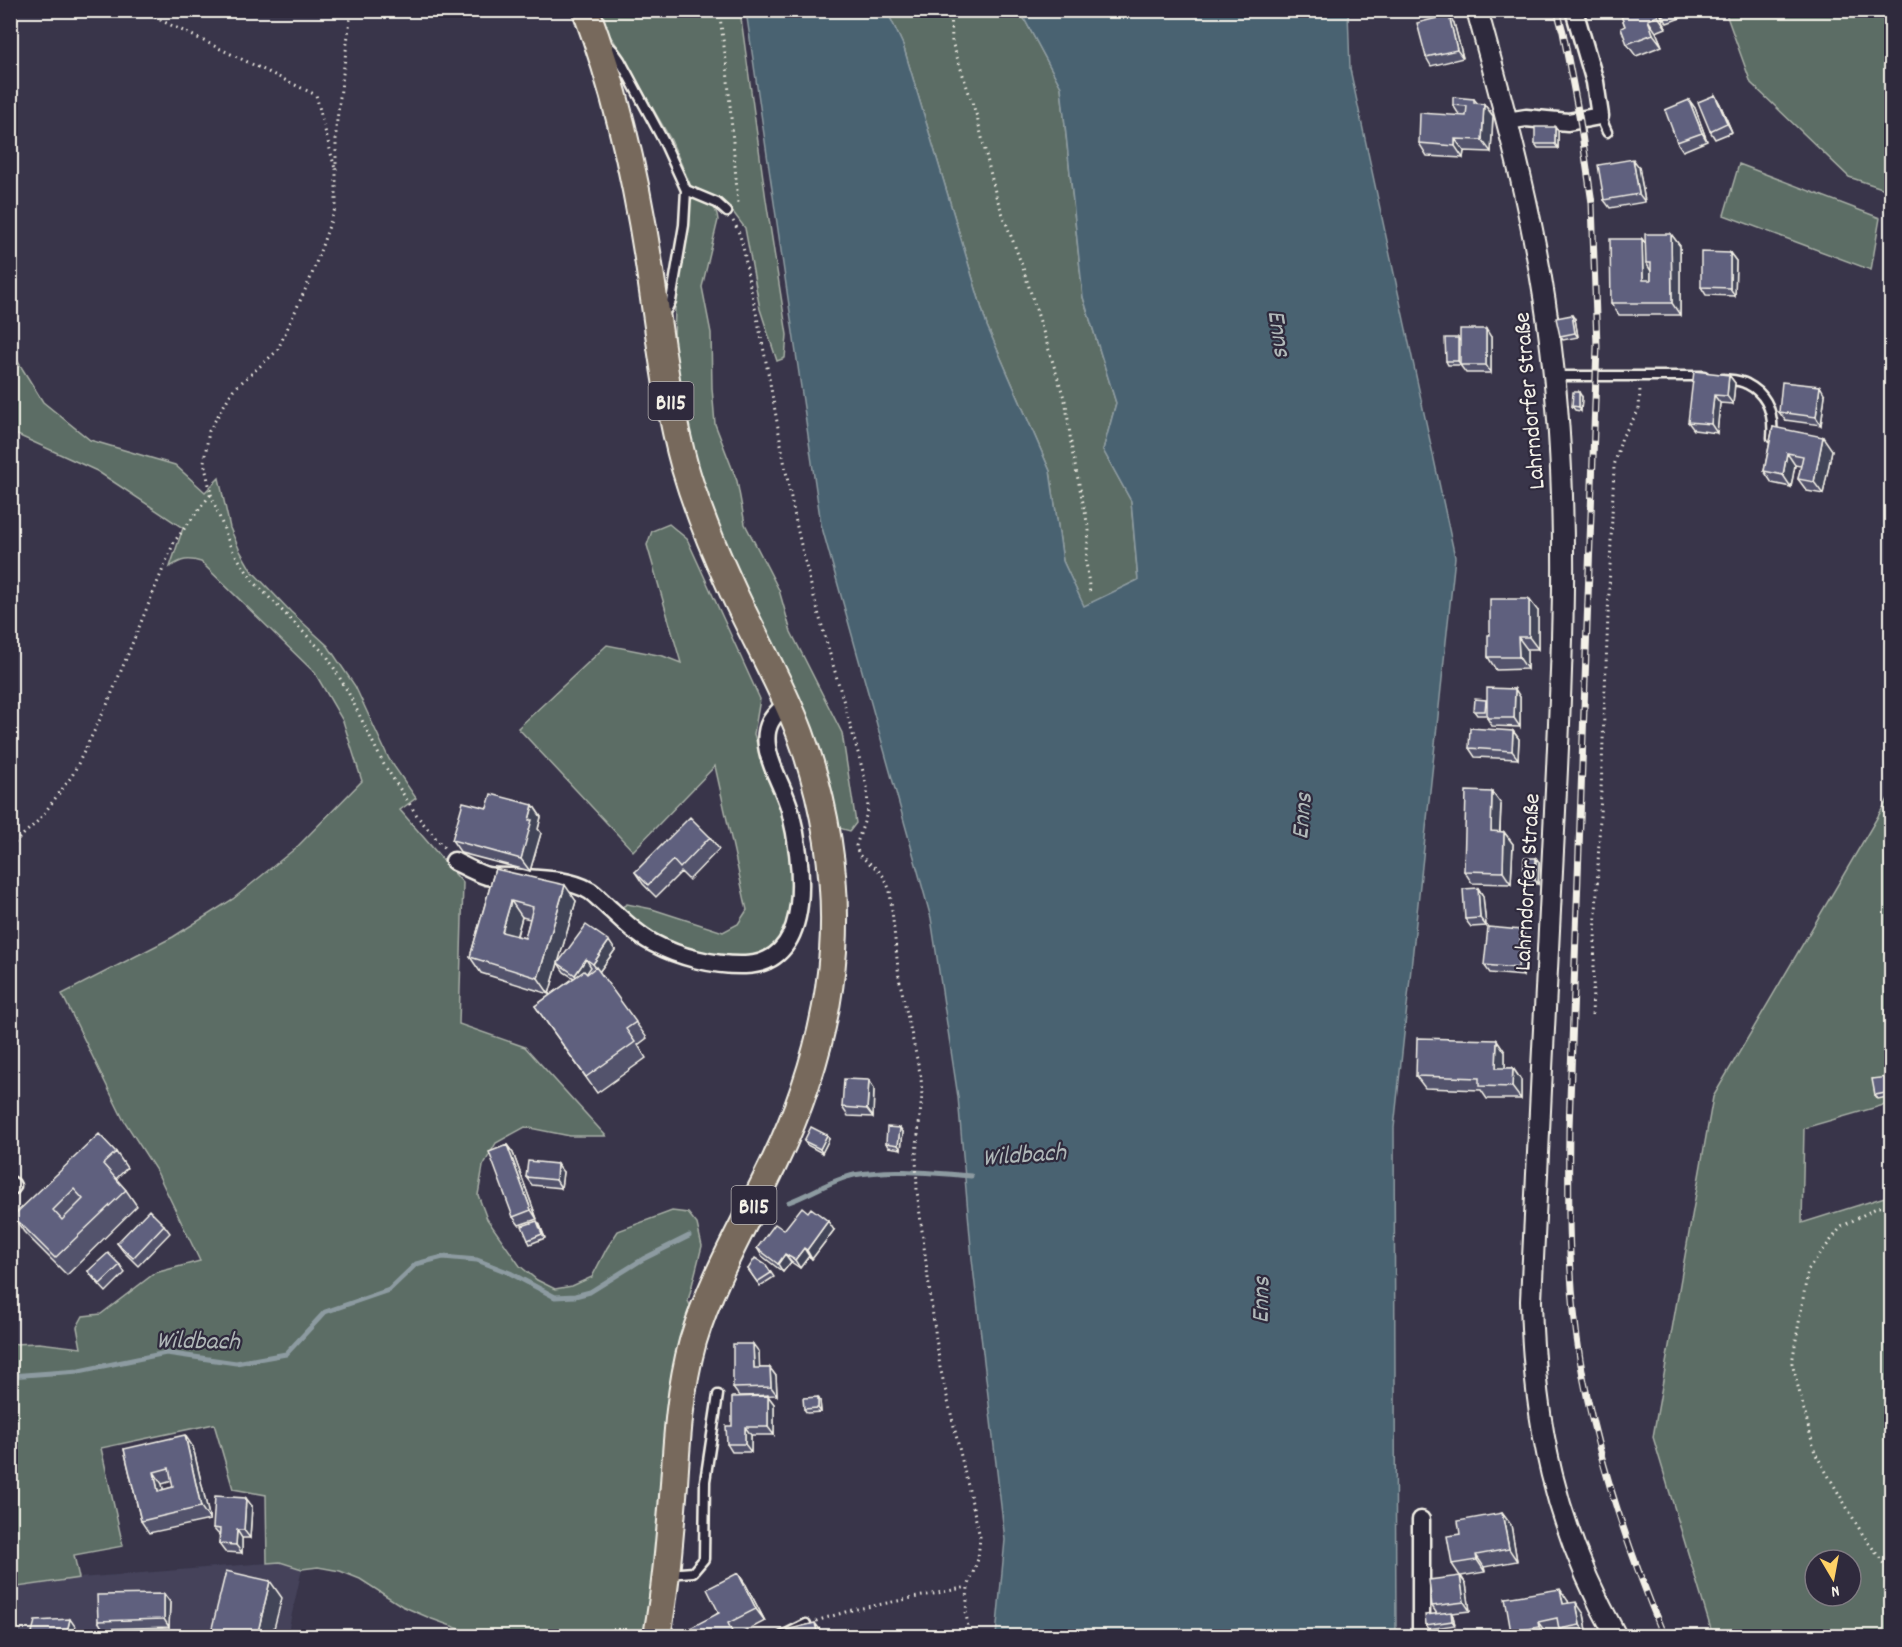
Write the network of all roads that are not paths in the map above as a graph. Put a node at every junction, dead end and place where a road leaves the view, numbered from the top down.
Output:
1 (1477, 10) edge
2 (1574, 10) edge
3 (590, 22) edge
4 (1507, 121) junction
5 (686, 190) junction
6 (727, 212) road end
7 (657, 315) junction
8 (1554, 376) junction
9 (1771, 442) edge
10 (787, 703) junction
11 (454, 861) road end
12 (718, 1395) dead end
13 (1421, 1520) dead end
14 (667, 1574) junction
15 (806, 1624) edge
16 (657, 1636) edge
17 (782, 1636) edge
18 (1421, 1636) edge
19 (1616, 1636) edge

1 - 4 street, Lahrndorfer Straße
2 - 4 street
3 - 5 lane
3 - 7 main road, B115
4 - 8 street, Lahrndorfer Straße
5 - 6 lane
5 - 7 lane
7 - 10 main road, B115
8 - 9 lane
8 - 19 street, Lahrndorfer Straße
10 - 11 street
10 - 14 main road, B115
12 - 14 lane
13 - 18 street
14 - 16 main road, B115
15 - 17 lane

